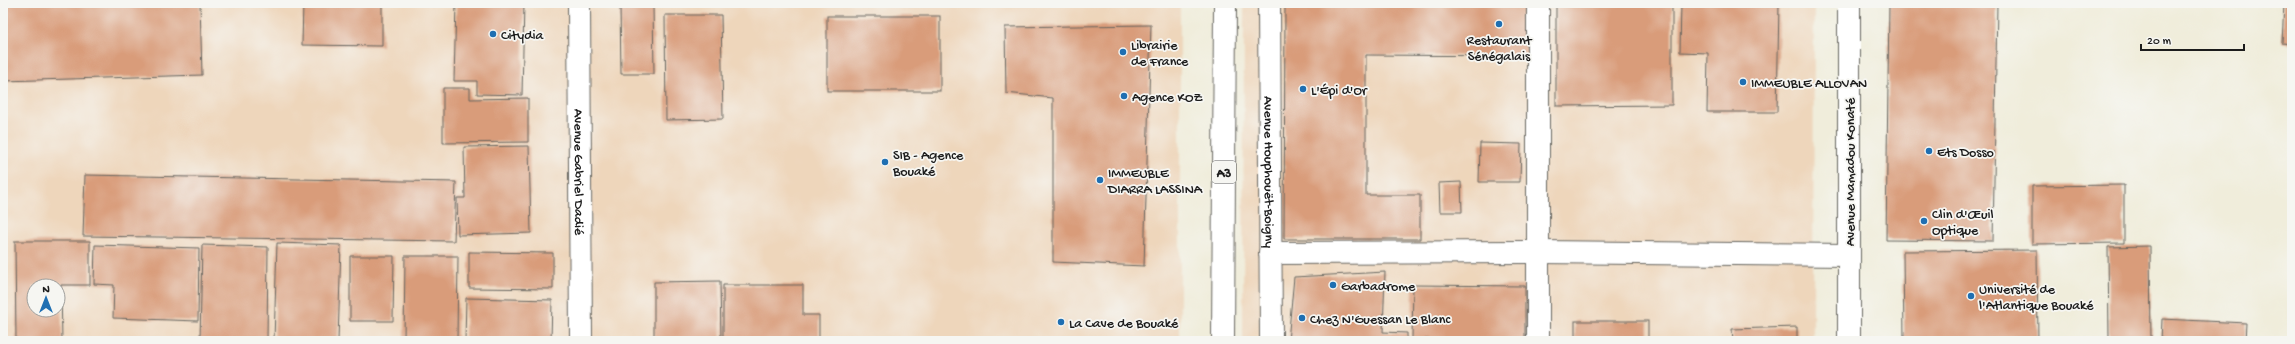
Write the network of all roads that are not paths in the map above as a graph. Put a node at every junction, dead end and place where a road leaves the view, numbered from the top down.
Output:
1 (579, 3) edge
2 (1225, 3) edge
3 (1269, 3) edge
4 (1538, 3) edge
5 (1849, 3) edge
6 (1539, 252) junction
7 (1270, 253) junction
8 (1848, 255) junction
9 (581, 341) edge
10 (1223, 341) edge
11 (1271, 341) edge
12 (1538, 341) edge
13 (1848, 341) edge

1 - 9 main road, Avenue Gabriel Dadié
2 - 10 main road, A3
3 - 7 main road, Avenue Houphouët-Boigny
4 - 6 main road
5 - 8 main road, Avenue Mamadou Konaté
6 - 7 main road
6 - 8 main road
6 - 12 main road
7 - 11 main road, Avenue Houphouët-Boigny
8 - 13 main road, Avenue Mamadou Konaté

